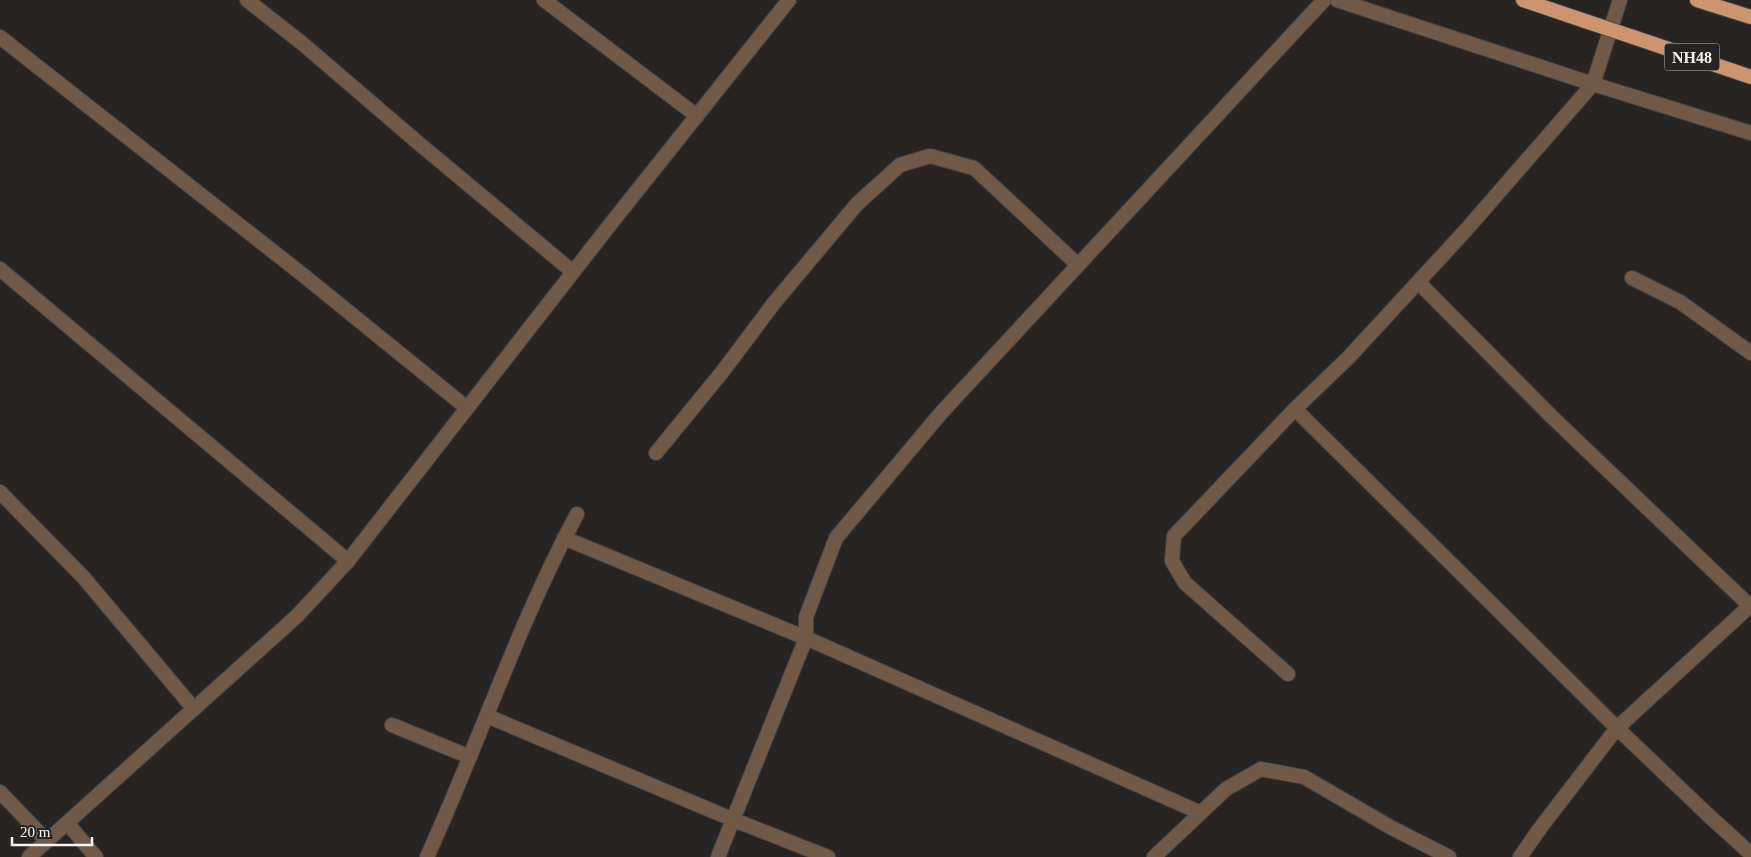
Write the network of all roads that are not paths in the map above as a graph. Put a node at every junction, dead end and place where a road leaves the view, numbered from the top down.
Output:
1 (247, 0) edge
2 (544, 0) edge
3 (789, 0) edge
4 (1324, 0) edge
5 (1337, 0) edge
6 (1523, 0) edge
7 (1620, 0) edge
8 (1697, 0) edge
9 (1751, 18) edge
10 (0, 37) edge
11 (1751, 77) edge
12 (1593, 84) junction
13 (697, 116) junction
14 (1751, 133) edge
15 (1078, 265) junction
16 (0, 269) edge
17 (573, 272) junction
18 (1632, 278) dead end
19 (1418, 282) junction
20 (1751, 353) edge
21 (467, 408) junction
22 (1295, 409) junction
23 (656, 453) dead end
24 (0, 492) edge
25 (577, 514) dead end
26 (564, 538) junction
27 (348, 561) junction
28 (1751, 605) edge
29 (806, 638) junction
30 (1288, 674) dead end
31 (194, 709) junction
32 (487, 716) junction
33 (392, 725) dead end
34 (1617, 728) junction
35 (470, 757) junction
36 (0, 792) edge
37 (1202, 813) junction
38 (734, 820) junction
39 (67, 823) junction
40 (47, 841) junction
41 (1751, 854) edge
42 (433, 855) edge
43 (29, 857) edge
44 (96, 857) edge
45 (718, 857) edge
46 (828, 857) edge
47 (1154, 857) edge
48 (1449, 857) edge
49 (1520, 857) edge

1 - 17 street
2 - 13 street
3 - 13 street
4 - 15 street
5 - 12 street
6 - 11 highway, NH48, bridge
7 - 12 street
8 - 9 highway
10 - 21 street
12 - 14 street
12 - 19 street
13 - 17 street
15 - 23 street
15 - 29 street
16 - 27 street
17 - 21 street
18 - 20 street
19 - 22 street
19 - 28 street
21 - 27 street
22 - 30 street
22 - 34 street
24 - 31 street
25 - 26 street
26 - 29 street
26 - 32 street
27 - 31 street
28 - 34 street
29 - 37 street
29 - 38 street
31 - 39 street
32 - 35 street
32 - 38 street
33 - 35 street
34 - 41 street
34 - 49 street
35 - 42 street
36 - 40 street
37 - 47 street
37 - 48 street
38 - 45 street
38 - 46 street
39 - 40 street
39 - 44 street
40 - 43 street

